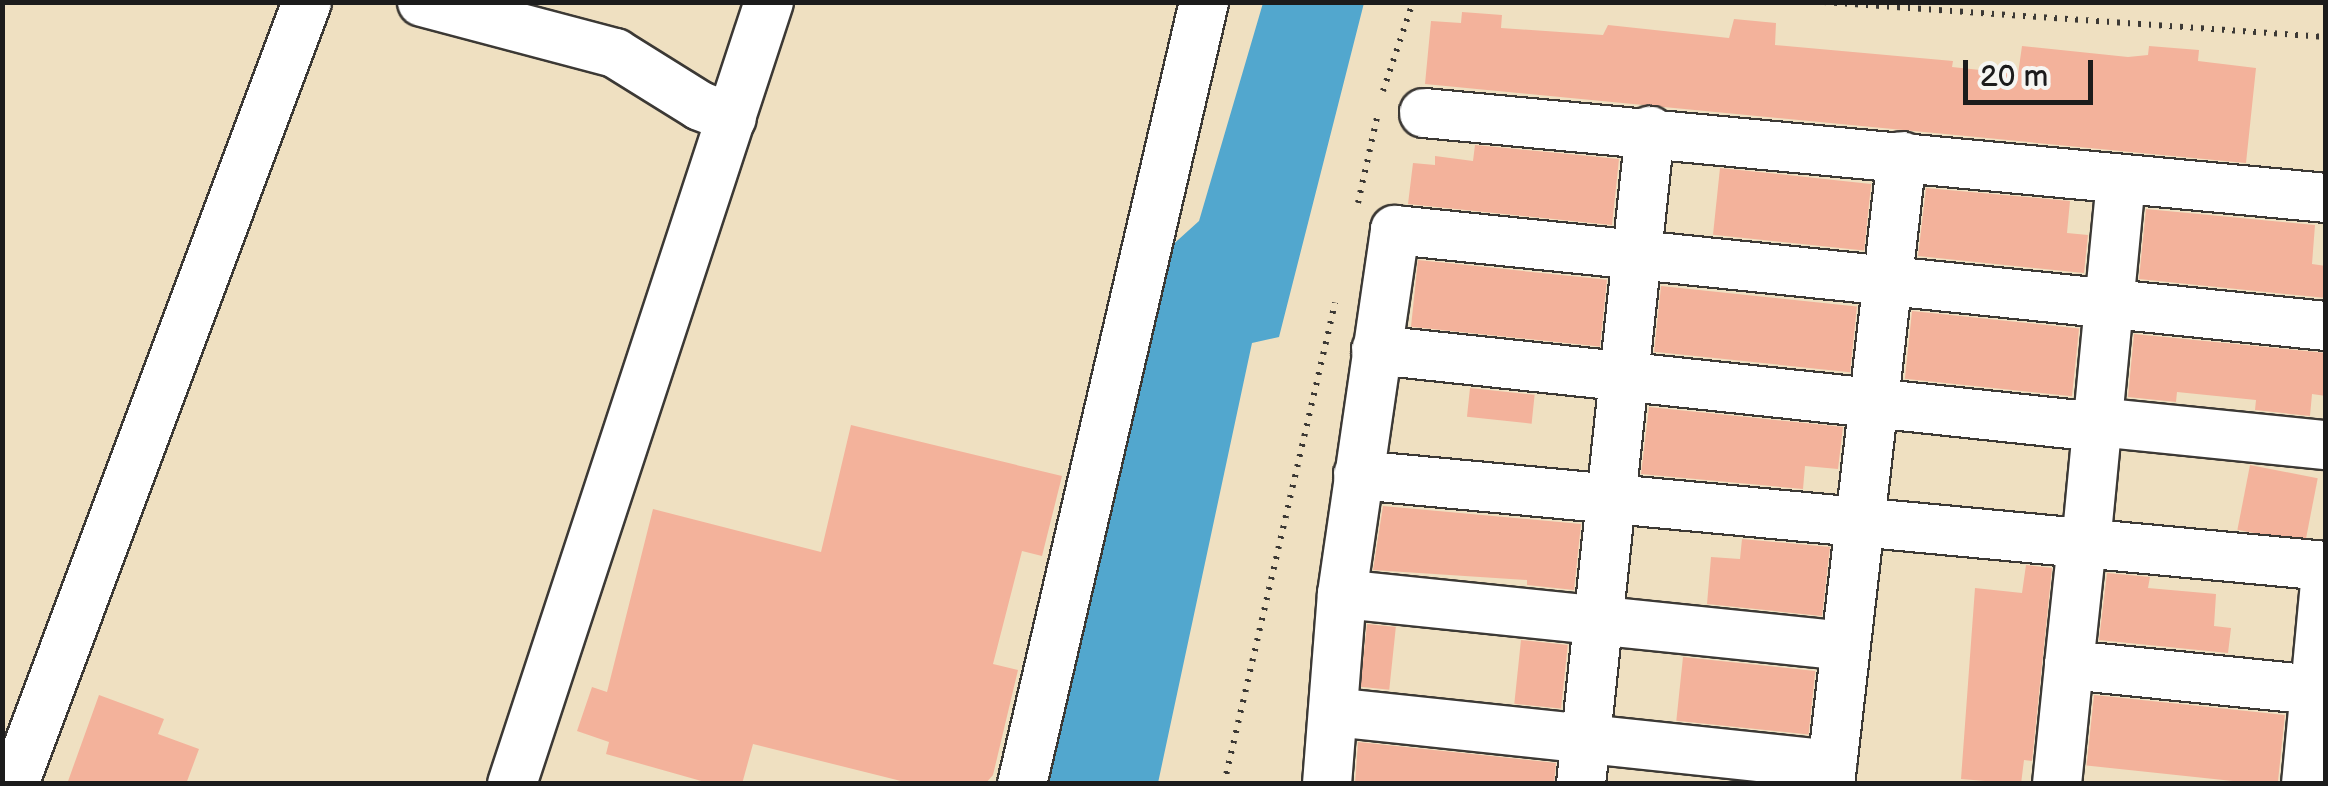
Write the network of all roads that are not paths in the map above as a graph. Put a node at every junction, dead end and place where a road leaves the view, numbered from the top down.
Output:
1 (307, 2) edge
2 (422, 2) edge
3 (769, 2) edge
4 (1204, 2) edge
5 (1424, 113) dead end
6 (732, 118) junction
7 (1650, 130) junction
8 (1902, 156) junction
9 (2121, 180) junction
10 (2326, 198) edge
11 (1638, 254) junction
12 (1886, 281) junction
13 (2110, 302) junction
14 (2326, 326) edge
15 (1376, 350) junction
16 (1625, 374) junction
17 (1872, 399) junction
18 (2098, 424) junction
19 (2326, 445) edge
20 (1358, 475) junction
21 (1612, 498) junction
22 (1859, 521) junction
23 (2084, 544) junction
24 (2326, 570) edge
25 (1342, 594) junction
26 (1598, 620) junction
27 (1845, 646) junction
28 (2069, 665) junction
29 (2320, 690) edge
30 (1333, 712) junction
31 (1586, 736) junction
32 (1831, 774) edge
33 (2066, 783) edge
34 (14, 784) edge
35 (512, 784) edge
36 (1022, 784) edge
37 (1327, 784) edge
38 (1581, 784) edge
39 (2306, 784) edge

1 - 34 street
2 - 6 street
3 - 6 street
4 - 36 street
5 - 7 street
6 - 35 street
7 - 8 street
7 - 11 street
8 - 9 street
8 - 12 street
9 - 10 street
9 - 13 street
11 - 12 street
11 - 15 street
11 - 16 street
12 - 13 street
12 - 17 street
13 - 14 street
13 - 18 street
15 - 16 street
15 - 20 street
16 - 17 street
16 - 21 street
17 - 18 street
17 - 22 street
18 - 19 street
18 - 23 street
20 - 21 street
20 - 25 street
21 - 22 street
21 - 26 street
22 - 23 street
22 - 27 street
23 - 24 street
23 - 28 street
24 - 29 street
25 - 26 street
25 - 30 street
26 - 27 street
26 - 31 street
27 - 32 street
28 - 29 street
28 - 33 street
29 - 39 street
30 - 31 street
30 - 37 street
31 - 32 street
31 - 38 street

